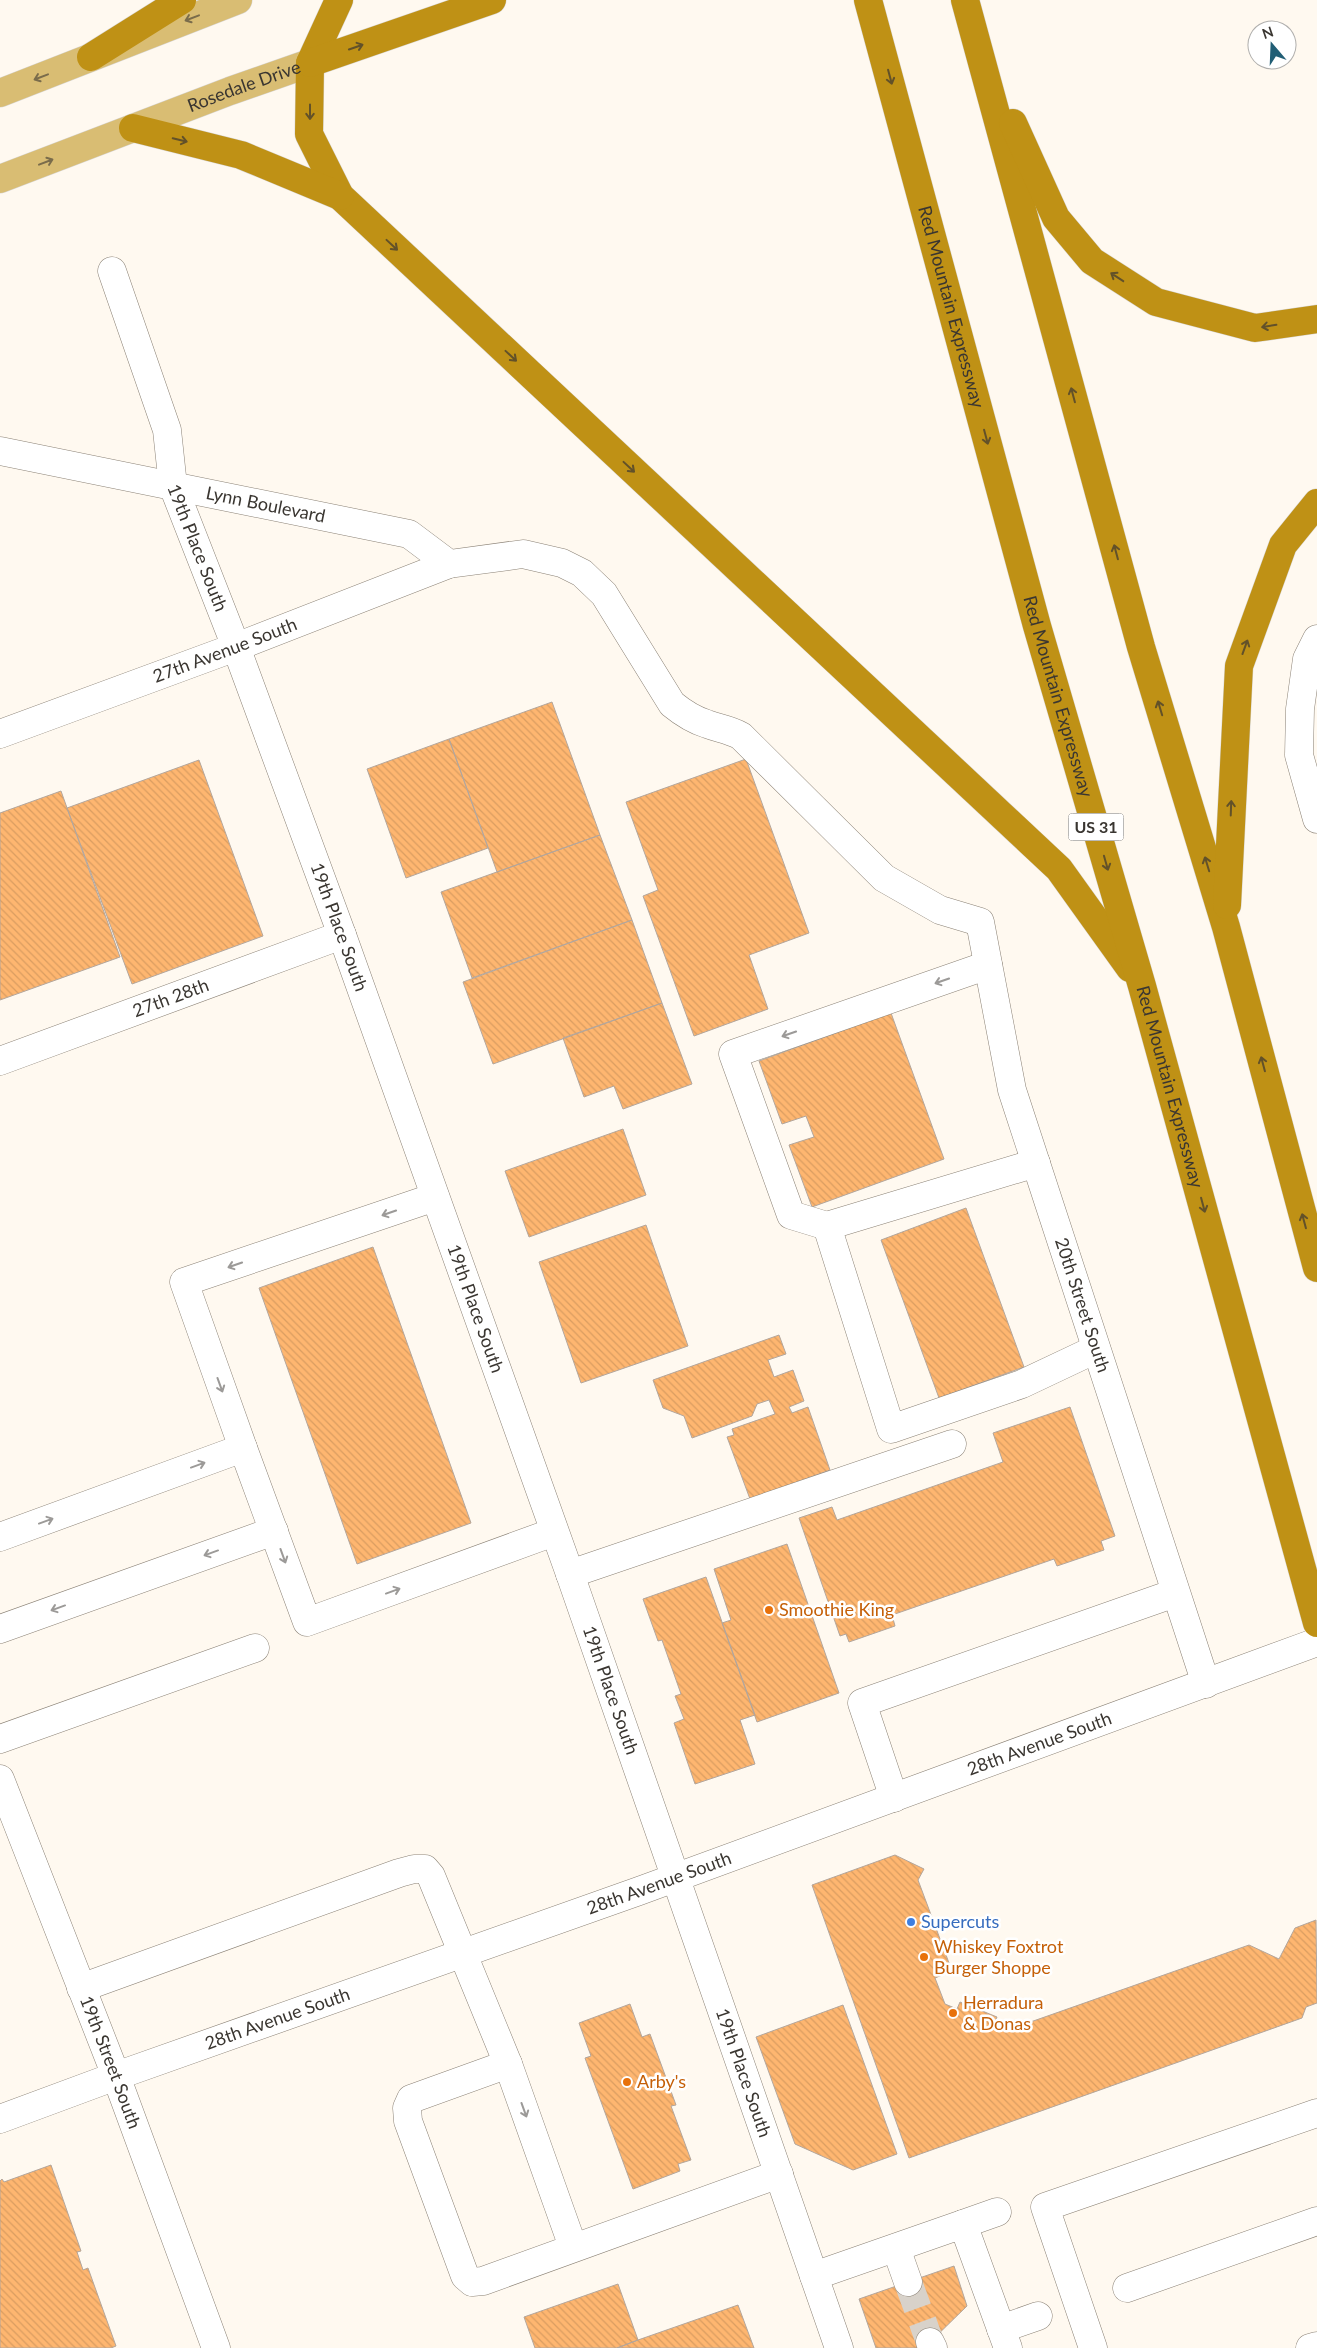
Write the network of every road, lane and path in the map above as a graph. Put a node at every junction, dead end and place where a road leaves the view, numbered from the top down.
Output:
1 (182, 0) edge
2 (238, 0) edge
3 (339, 0) edge
4 (492, 0) edge
5 (868, 0) edge
6 (965, 0) edge
7 (979, 47) junction
8 (91, 57) junction
9 (310, 63) junction
10 (0, 93) edge
11 (133, 128) junction
12 (0, 179) edge
13 (340, 196) junction
14 (112, 271) dead end
15 (1317, 319) edge
16 (0, 451) edge
17 (173, 486) junction
18 (1317, 502) edge
19 (449, 564) junction
20 (1317, 640) edge
21 (236, 647) junction
22 (1309, 710) edge
23 (0, 734) edge
24 (1317, 819) edge
25 (1226, 927) junction
26 (342, 935) junction
27 (988, 965) junction
28 (1142, 986) junction
29 (0, 1061) edge
30 (1036, 1163) junction
31 (435, 1197) junction
32 (827, 1226) junction
33 (1317, 1268) edge
34 (1096, 1349) junction
35 (952, 1444) dead end
36 (243, 1448) junction
37 (274, 1531) junction
38 (554, 1532) junction
39 (0, 1538) edge
40 (570, 1574) junction
41 (1175, 1593) junction
42 (1317, 1623) edge
43 (0, 1629) edge
44 (1317, 1642) edge
45 (256, 1648) dead end
46 (1206, 1684) junction
47 (0, 1739) edge
48 (0, 1779) edge
49 (894, 1798) junction
50 (676, 1878) junction
51 (463, 1954) junction
52 (81, 1988) junction
53 (508, 2064) junction
54 (116, 2076) junction
55 (1317, 2113) edge
56 (0, 2119) edge
57 (779, 2174) junction
58 (997, 2212) dead end
59 (1317, 2221) edge
60 (963, 2224) junction
61 (573, 2247) junction
62 (896, 2248) junction
63 (814, 2276) junction
64 (908, 2282) tunnel mouth
65 (1127, 2288) dead end
66 (1038, 2316) dead end
67 (1004, 2339) edge
68 (1317, 2346) edge
69 (216, 2348) edge
70 (839, 2348) edge
71 (1093, 2348) edge
72 (1310, 2348) edge

1 - 8 highway
2 -> 8 main road
3 - 9 highway
9 -> 4 highway, Rosedale Drive
5 -> 28 highway, Red Mountain Expressway / US 31
6 - 7 highway
15 -> 7 highway
25 -> 7 highway
8 -> 10 main road
9 - 11 main road, Rosedale Drive
9 -> 13 highway
12 -> 11 main road, Rosedale Drive
11 -> 13 highway
13 -> 28 highway
14 - 17 street, 19th Place South
16 - 17 street, Lynn Boulevard
17 - 19 street, Lynn Boulevard
17 - 21 street, 19th Place South
25 -> 18 highway
19 - 21 street, 27th Avenue South
19 - 27 street, 20th Street South
20 - 22 street
21 - 23 street, 27th Avenue South
21 - 26 street, 19th Place South
22 - 24 street
33 -> 25 highway
26 - 29 street, 27th 28th
26 - 31 street, 19th Place South
27 - 30 street, 20th Street South
27 -> 32 street
28 -> 42 highway, Red Mountain Expressway / US 31
30 - 32 street
30 - 34 street, 20th Street South
31 -> 36 street
31 - 38 street, 19th Place South
32 - 34 street
34 - 41 street, 20th Street South
35 - 40 street
36 - 37 street
39 -> 36 street
37 -> 38 street
37 -> 43 street
38 - 40 street, 19th Place South
40 - 50 street, 19th Place South
41 - 46 street, 20th Street South
41 - 49 street
44 - 46 street, 28th Avenue South
45 - 47 street
46 - 49 street, 28th Avenue South
48 - 52 street, 19th Street South
49 - 50 street, 28th Avenue South
50 - 51 street, 28th Avenue South
50 - 57 street, 19th Place South
51 - 52 street
51 - 53 street
51 - 54 street, 28th Avenue South
52 - 54 street, 19th Street South
53 -> 61 street
53 - 61 street
54 - 56 street, 28th Avenue South
54 - 69 street, 19th Street South
55 - 71 street
57 - 61 street
57 - 63 street, 19th Place South
58 - 60 street
59 - 65 street
60 - 62 street
60 - 67 street
62 - 63 street
62 - 64 street
63 - 70 street, 19th Place South
66 - 67 street
68 - 72 street

